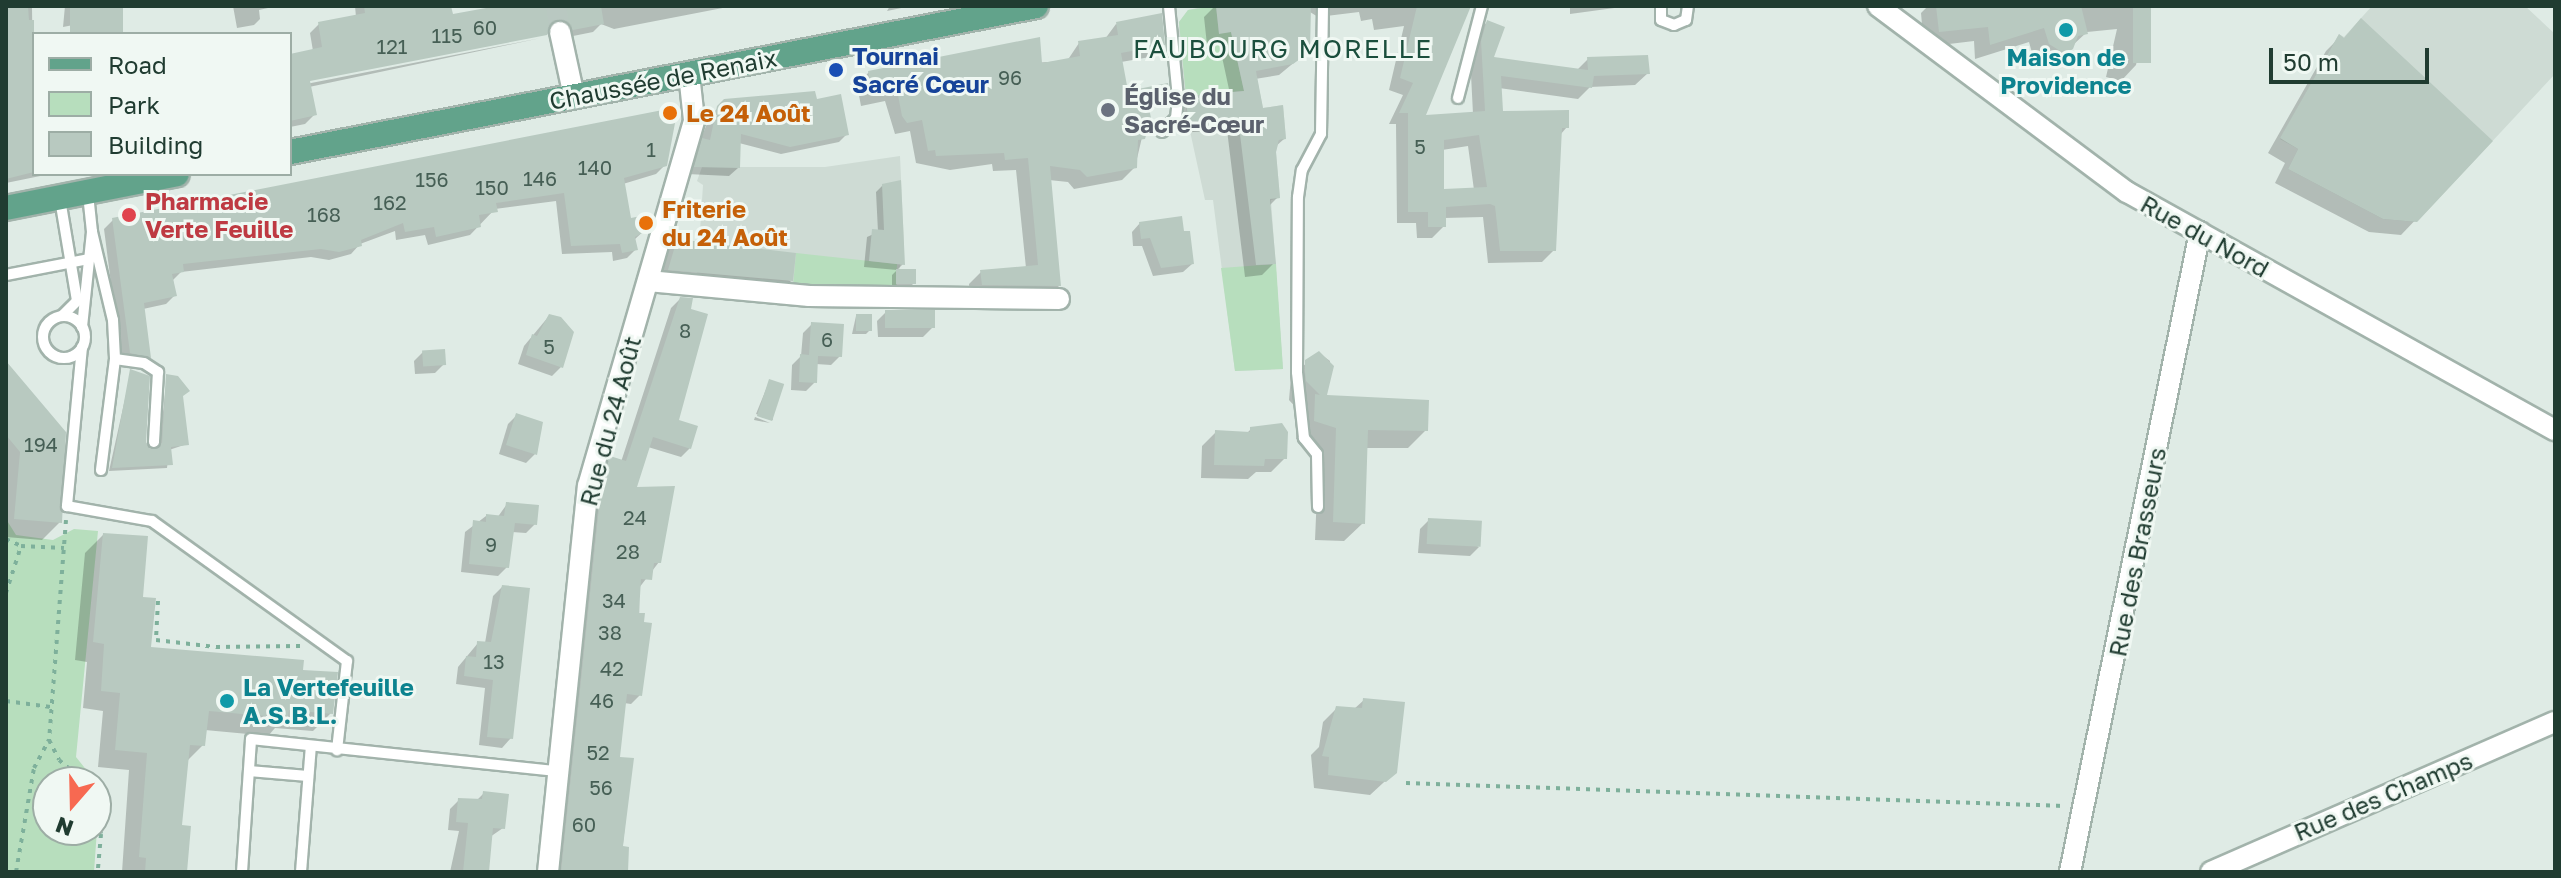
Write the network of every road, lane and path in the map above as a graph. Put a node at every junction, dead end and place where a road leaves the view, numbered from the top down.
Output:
1 (1036, 6) edge
2 (1169, 6) edge
3 (1323, 6) edge
4 (1482, 6) edge
5 (1661, 6) edge
6 (1688, 6) edge
7 (1878, 6) edge
8 (560, 32) tunnel mouth
9 (689, 74) junction
10 (574, 96) junction
11 (1458, 98) dead end
12 (1162, 132) dead end
13 (292, 152) edge
14 (167, 176) edge
15 (87, 192) junction
16 (60, 197) junction
17 (6, 208) edge
18 (92, 232) junction
19 (2200, 232) junction
20 (89, 259) junction
21 (70, 260) junction
22 (6, 275) edge
23 (648, 281) junction
24 (1059, 299) dead end
25 (62, 316) junction
26 (82, 327) junction
27 (82, 347) junction
28 (115, 359) junction
29 (2555, 430) edge
30 (154, 442) dead end
31 (101, 470) dead end
32 (67, 506) junction
33 (1318, 507) dead end
34 (6, 539) edge
35 (21, 546) junction
36 (64, 548) junction
37 (6, 593) edge
38 (158, 601) dead end
39 (300, 634) dead end
40 (6, 701) edge
41 (51, 707) junction
42 (2555, 722) edge
43 (49, 740) junction
44 (311, 746) junction
45 (337, 750) junction
46 (66, 766) edge
47 (249, 771) junction
48 (556, 771) junction
49 (308, 776) junction
50 (1406, 783) dead end
51 (2086, 806) junction
52 (100, 846) edge
53 (16, 872) edge
54 (98, 872) edge
55 (242, 872) edge
56 (301, 872) edge
57 (548, 872) edge
58 (2070, 872) edge
59 (2211, 872) edge

1 - 9 main road, Chaussée de Renaix
2 - 12 lane
3 - 33 lane
4 - 11 lane
5 - 6 lane
7 - 19 street, Rue du Nord
8 - 10 street
9 - 10 main road, Chaussée de Renaix
9 - 23 street, Rue du 24 Août
10 - 13 main road, Chaussée de Renaix
14 - 15 main road
15 - 16 main road
15 - 18 lane
16 - 17 main road
16 - 21 lane
18 - 20 lane
18 - 28 lane
19 - 29 street, Rue du Nord
19 - 51 street, Rue des Brasseurs
20 - 21 lane
20 - 26 lane
21 - 22 lane
21 - 25 lane
23 - 24 street
23 - 48 street, Rue du 24 Août
25 - 26 lane
25 - 27 lane
26 - 27 lane
27 - 32 lane
28 - 30 lane
28 - 31 lane
32 - 36 path
32 - 45 lane
34 - 35 path
35 - 36 path
35 - 37 path
36 - 41 path
38 - 39 path
40 - 41 path
41 - 43 path
42 - 59 street, Rue des Champs
43 - 46 path
43 - 53 path
44 - 45 lane
44 - 47 lane
44 - 49 lane
45 - 48 lane
47 - 49 lane
47 - 55 lane
48 - 57 street, Rue du 24 Août
49 - 56 lane
50 - 51 path
51 - 58 street, Rue des Brasseurs
52 - 54 path

